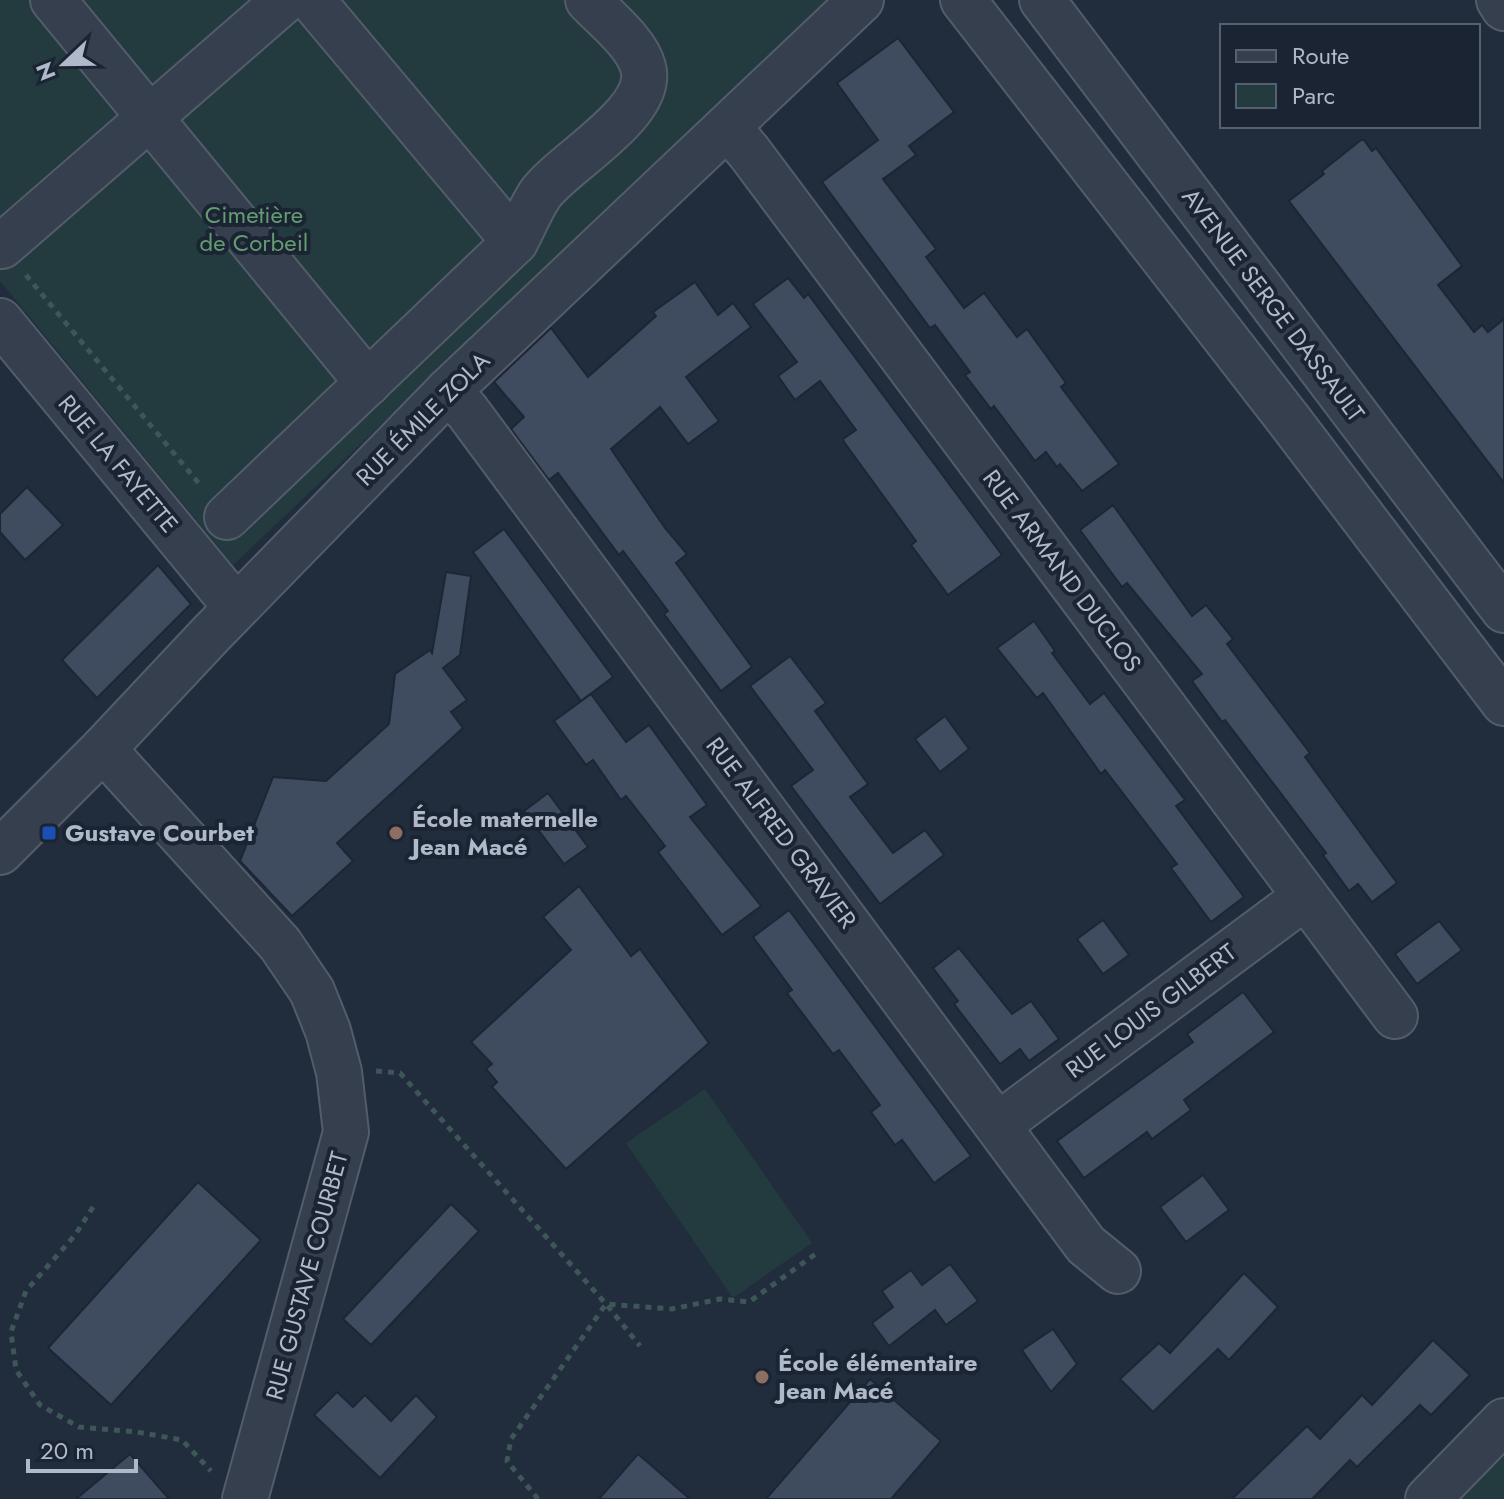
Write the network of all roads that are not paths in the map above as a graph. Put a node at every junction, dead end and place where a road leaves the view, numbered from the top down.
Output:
1 (53, 0) edge
2 (285, 0) edge
3 (312, 0) edge
4 (588, 0) edge
5 (861, 0) edge
6 (963, 0) edge
7 (1042, 0) edge
8 (1499, 0) edge
9 (1504, 8) edge
10 (149, 117) junction
11 (728, 127) junction
12 (515, 242) junction
13 (2, 246) edge
14 (0, 321) edge
15 (368, 383) junction
16 (448, 391) junction
17 (227, 517) road end
18 (236, 607) junction
19 (1504, 610) edge
20 (1504, 703) edge
21 (103, 749) junction
22 (0, 852) edge
23 (1305, 897) junction
24 (1395, 1016) dead end
25 (998, 1125) junction
26 (1118, 1271) dead end
27 (1504, 1421) edge
28 (231, 1489) edge
29 (1428, 1499) edge

1 - 10 street
2 - 10 street
3 - 12 street
4 - 12 street
5 - 11 street, RUE ÉMILE ZOLA
6 - 20 street
7 - 19 street, AVENUE SERGE DASSAULT
8 - 9 street
10 - 13 street
10 - 15 street
11 - 16 street, RUE ÉMILE ZOLA
11 - 23 street, RUE ARMAND DUCLOS
12 - 15 street
14 - 18 street, RUE LA FAYETTE
15 - 17 street
16 - 18 street, RUE ÉMILE ZOLA
16 - 25 street, RUE ALFRED GRAVIER
18 - 21 street, RUE ÉMILE ZOLA
21 - 22 street, RUE ÉMILE ZOLA
21 - 28 street, RUE GUSTAVE COURBET
23 - 24 street, RUE ARMAND DUCLOS
23 - 25 street, RUE LOUIS GILBERT
25 - 26 street, RUE ALFRED GRAVIER
27 - 29 street

